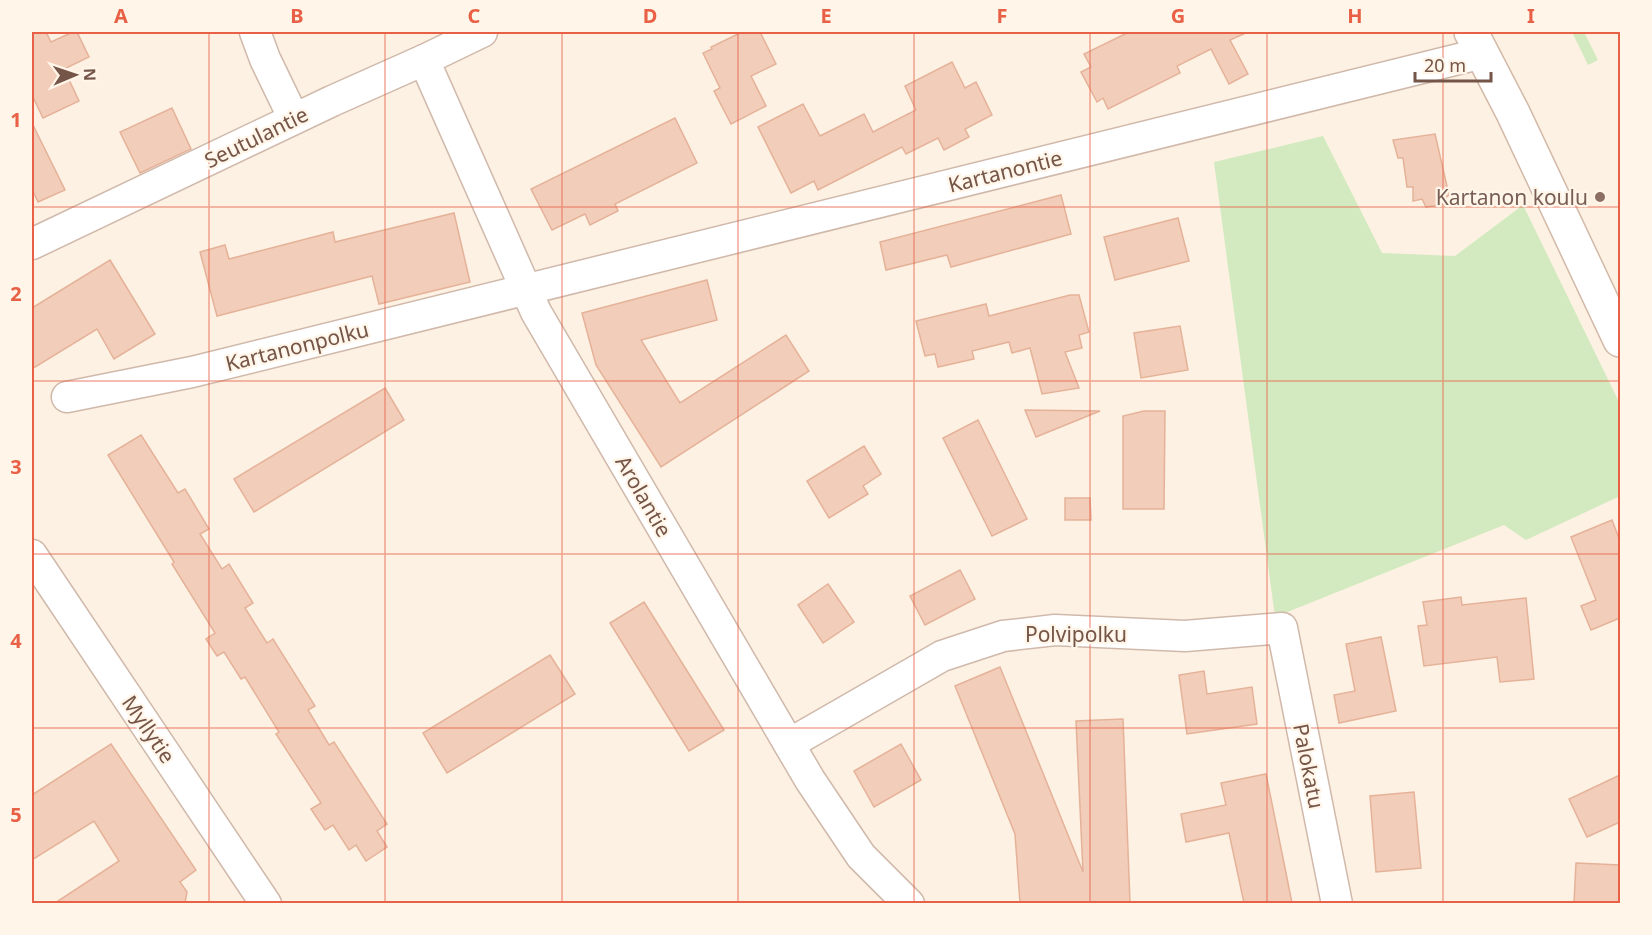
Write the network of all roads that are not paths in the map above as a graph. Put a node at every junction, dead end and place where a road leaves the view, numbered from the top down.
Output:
1 (255, 32) edge
2 (482, 32) edge
3 (1477, 42) edge
4 (424, 60) junction
5 (294, 119) junction
6 (32, 244) edge
7 (527, 289) junction
8 (1620, 340) edge
9 (67, 397) dead end
10 (32, 555) edge
11 (1282, 628) joint
12 (789, 744) junction
13 (263, 902) edge
14 (909, 903) edge
15 (1336, 903) edge

1 - 5 street
2 - 4 street, Seutulantie
3 - 7 street, Kartanontie
3 - 8 street
4 - 5 street, Seutulantie
4 - 7 street, Arolantie
5 - 6 street, Seutulantie
7 - 9 street, Kartanonpolku
7 - 12 street, Arolantie
10 - 13 street, Myllytie
11 - 12 street, Polvipolku
11 - 15 street, Palokatu
12 - 14 street, Arolantie

